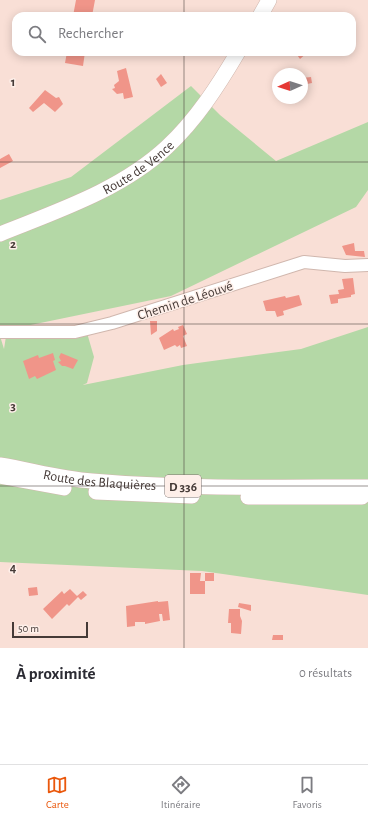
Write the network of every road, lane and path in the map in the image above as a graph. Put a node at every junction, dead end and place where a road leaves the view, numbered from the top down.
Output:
1 (269, 0) edge
2 (262, 12) edge
3 (235, 56) edge
4 (0, 234) edge
5 (368, 265) edge
6 (0, 332) edge
7 (0, 465) edge
8 (0, 476) edge
9 (368, 487) edge
10 (368, 497) edge

1 - 2 main road
3 - 4 main road, Route de Vence
5 - 6 street, Chemin de Léouvé
7 - 9 main road, Route des Blaquières / D 336
8 - 10 main road, Route des Blaquières / D 336

